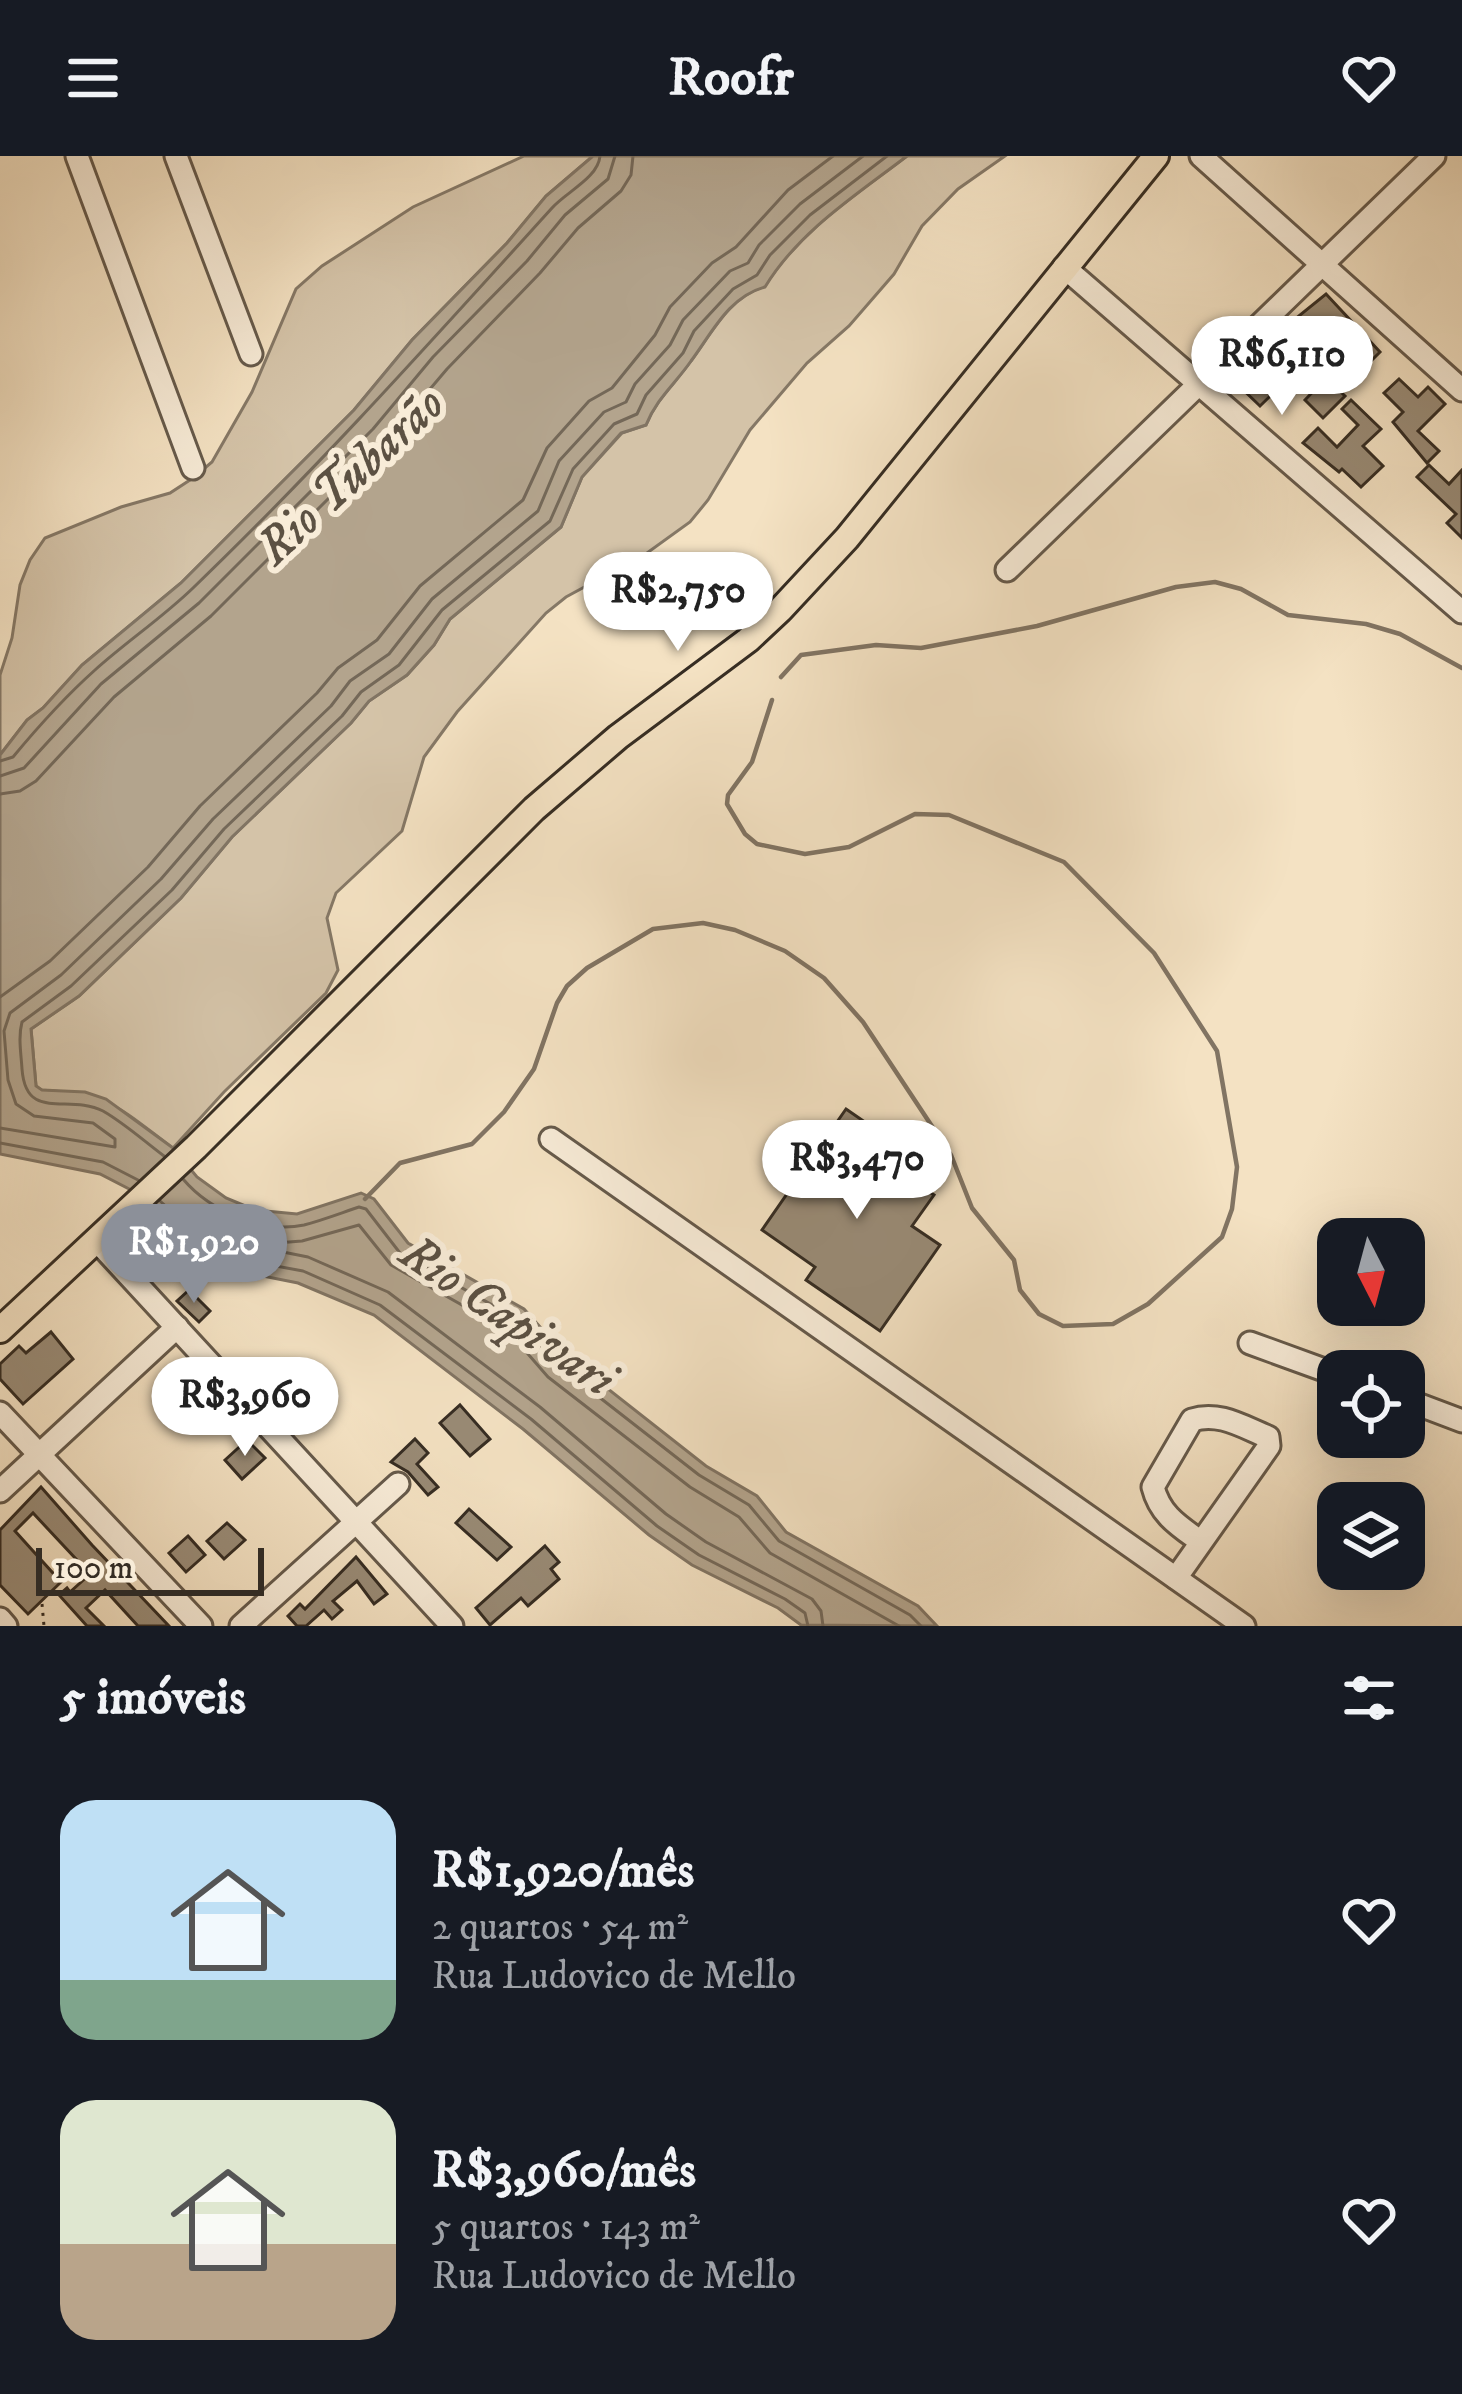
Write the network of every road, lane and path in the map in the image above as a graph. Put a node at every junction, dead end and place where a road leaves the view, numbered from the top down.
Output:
1 (76, 156) edge
2 (176, 156) edge
3 (1156, 156) edge
4 (1202, 156) edge
5 (1434, 156) edge
6 (1323, 263) junction
7 (1064, 267) junction
8 (251, 354) dead end
9 (1199, 384) junction
10 (1462, 390) edge
11 (194, 468) dead end
12 (1007, 570) dead end
13 (1462, 612) edge
14 (550, 1139) dead end
15 (98, 1242) junction
16 (177, 1327) junction
17 (0, 1330) edge
18 (1250, 1343) dead end
19 (1317, 1367) edge
20 (1425, 1407) edge
21 (0, 1413) edge
22 (1462, 1421) edge
23 (39, 1454) junction
24 (398, 1484) dead end
25 (0, 1491) edge
26 (356, 1522) junction
27 (1201, 1543) junction
28 (1176, 1578) junction
29 (42, 1604) dead end
30 (44, 1626) edge
31 (200, 1626) edge
32 (241, 1626) edge
33 (452, 1626) edge
34 (1244, 1626) edge

1 - 11 street
2 - 8 street
3 - 7 main road
4 - 6 street
5 - 6 street
6 - 9 street
6 - 10 street
7 - 9 street
7 - 15 main road
9 - 12 street
9 - 13 street
14 - 28 street
15 - 16 street
15 - 17 main road
16 - 23 street
16 - 26 street
18 - 19 street
20 - 22 street
21 - 23 street
23 - 25 street
23 - 31 street
24 - 26 street
26 - 32 street
26 - 33 street
27 - 27 street
27 - 28 street
28 - 34 street
29 - 30 path

